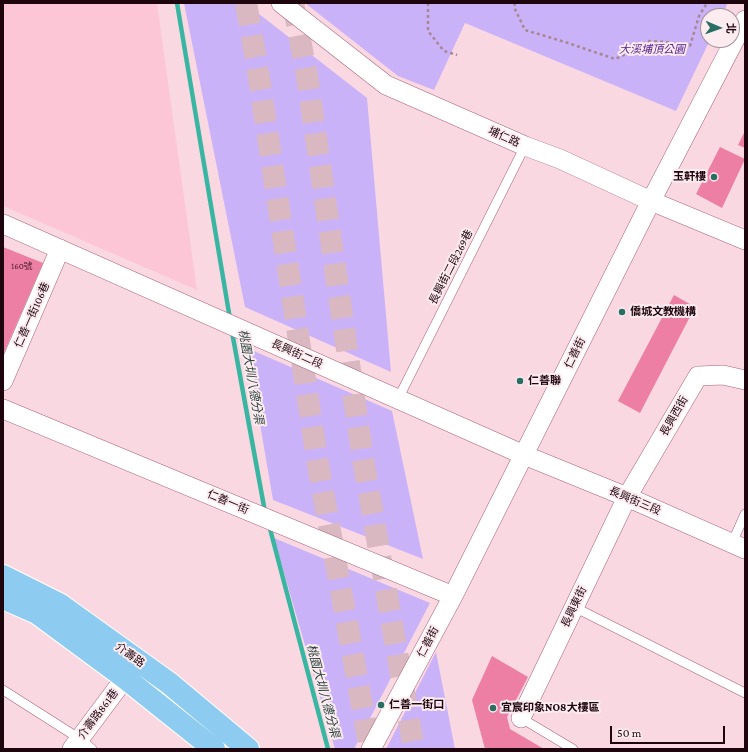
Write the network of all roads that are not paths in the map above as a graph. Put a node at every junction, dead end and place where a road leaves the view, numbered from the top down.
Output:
1 (281, 3) edge
2 (745, 20) edge
3 (526, 146) junction
4 (651, 201) junction
5 (3, 224) edge
6 (745, 240) edge
7 (60, 249) junction
8 (745, 380) edge
9 (3, 381) edge
10 (398, 399) junction
11 (3, 409) edge
12 (524, 455) junction
13 (626, 497) junction
14 (745, 514) edge
15 (739, 546) edge
16 (3, 576) edge
17 (453, 596) junction
18 (3, 598) edge
19 (574, 607) junction
20 (125, 678) junction
21 (3, 690) edge
22 (745, 693) edge
23 (521, 718) joint
24 (81, 746) edge
25 (214, 749) edge
26 (248, 749) edge
27 (371, 749) edge
28 (573, 749) edge

1 - 3 street, 埔仁路
2 - 4 street, 仁善街
3 - 4 street, 埔仁路
3 - 10 lane, 長興街二段269巷
4 - 6 street, 埔仁路
4 - 12 street, 仁善街
5 - 7 street, 長興街二段
7 - 9 street, 仁善一街106巷
7 - 10 street, 長興街二段
8 - 13 street, 長興西街
10 - 12 street, 長興街二段
11 - 17 street, 仁善一街
12 - 13 street, 長興街三段
12 - 17 street, 仁善街
13 - 15 street, 長興街三段
13 - 19 street, 長興東街
14 - 15 lane
16 - 26 main road, 介壽路
17 - 27 street, 仁善街
18 - 20 main road, 介壽路
19 - 22 lane
19 - 23 street, 長興東街
20 - 24 street, 介壽路861巷
20 - 25 main road, 介壽路
21 - 24 lane
23 - 28 lane

